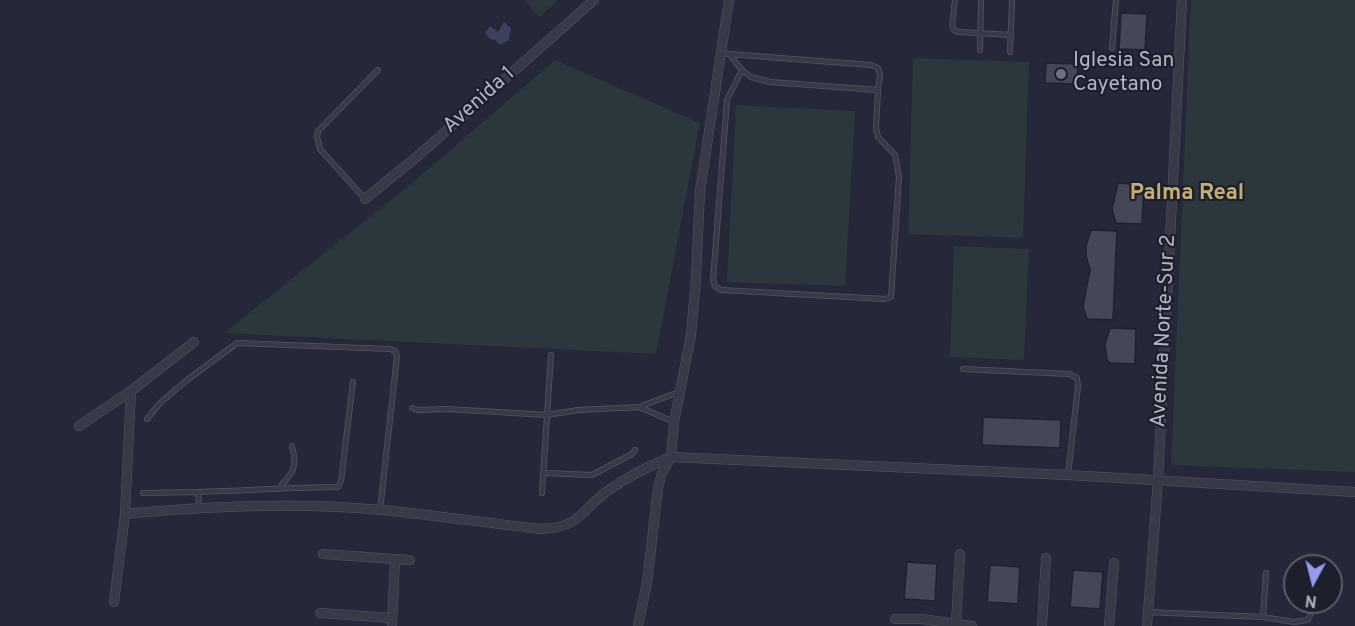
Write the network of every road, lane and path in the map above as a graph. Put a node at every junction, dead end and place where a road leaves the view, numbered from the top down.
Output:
1 (594, 0) edge
2 (729, 0) edge
3 (955, 0) edge
4 (981, 0) edge
5 (1012, 0) edge
6 (1116, 0) edge
7 (1182, 0) edge
8 (980, 33) junction
9 (1011, 35) junction
10 (1112, 48) dead end
11 (980, 50) dead end
12 (1010, 52) dead end
13 (725, 53) junction
14 (378, 70) dead end
15 (742, 70) junction
16 (878, 90) junction
17 (365, 199) joint
18 (194, 342) dead end
19 (551, 355) dead end
20 (963, 369) dead end
21 (353, 382) dead end
22 (131, 391) junction
23 (680, 392) junction
24 (639, 407) junction
25 (412, 408) dead end
26 (548, 415) junction
27 (147, 419) dead end
28 (674, 422) junction
29 (79, 426) dead end
30 (291, 446) dead end
31 (635, 450) dead end
32 (671, 458) junction
33 (544, 473) junction
34 (1068, 475) junction
35 (1158, 480) junction
36 (279, 488) junction
37 (198, 492) junction
38 (1355, 492) edge
39 (143, 493) dead end
40 (542, 493) dead end
41 (199, 507) junction
42 (380, 510) junction
43 (125, 514) junction
44 (323, 554) dead end
45 (960, 554) dead end
46 (1046, 558) dead end
47 (395, 559) junction
48 (410, 560) dead end
49 (1114, 563) dead end
50 (1266, 573) dead end
51 (114, 602) dead end
52 (1148, 612) junction
53 (320, 613) dead end
54 (1310, 614) edge
55 (1263, 616) junction
56 (895, 619) dead end
57 (392, 622) edge
58 (956, 622) junction
59 (1277, 623) edge
60 (638, 626) edge
61 (972, 626) edge
62 (1042, 626) edge
63 (1109, 626) edge
64 (1147, 626) edge

1 - 17 street, Avenida 1
2 - 13 street
3 - 8 lane
4 - 8 lane
5 - 9 lane
6 - 10 lane
7 - 35 street, Avenida Norte-Sur 2
8 - 9 lane
8 - 11 lane
9 - 12 lane
13 - 15 lane
13 - 16 lane
13 - 23 street
14 - 17 lane
15 - 16 lane
15 - 16 lane
18 - 22 street
19 - 26 lane
20 - 34 lane
21 - 36 lane
22 - 29 street
22 - 43 street
23 - 24 lane
23 - 28 street
24 - 26 lane
24 - 28 lane
25 - 26 lane
26 - 33 lane
27 - 42 lane
28 - 32 street
30 - 36 lane
31 - 33 lane
32 - 34 street
32 - 42 street
32 - 60 street
33 - 40 lane
34 - 35 street
35 - 38 street
35 - 52 street, Avenida Norte-Sur 2
36 - 37 lane
37 - 39 lane
37 - 41 lane
41 - 42 street
41 - 43 street
43 - 51 street
44 - 47 street
45 - 58 street
46 - 62 street
47 - 48 street
47 - 57 street
49 - 63 street
50 - 55 lane
52 - 55 lane
52 - 64 street, Avenida Norte-Sur 2
53 - 57 street
54 - 59 lane
55 - 59 lane
56 - 58 street
58 - 61 street

